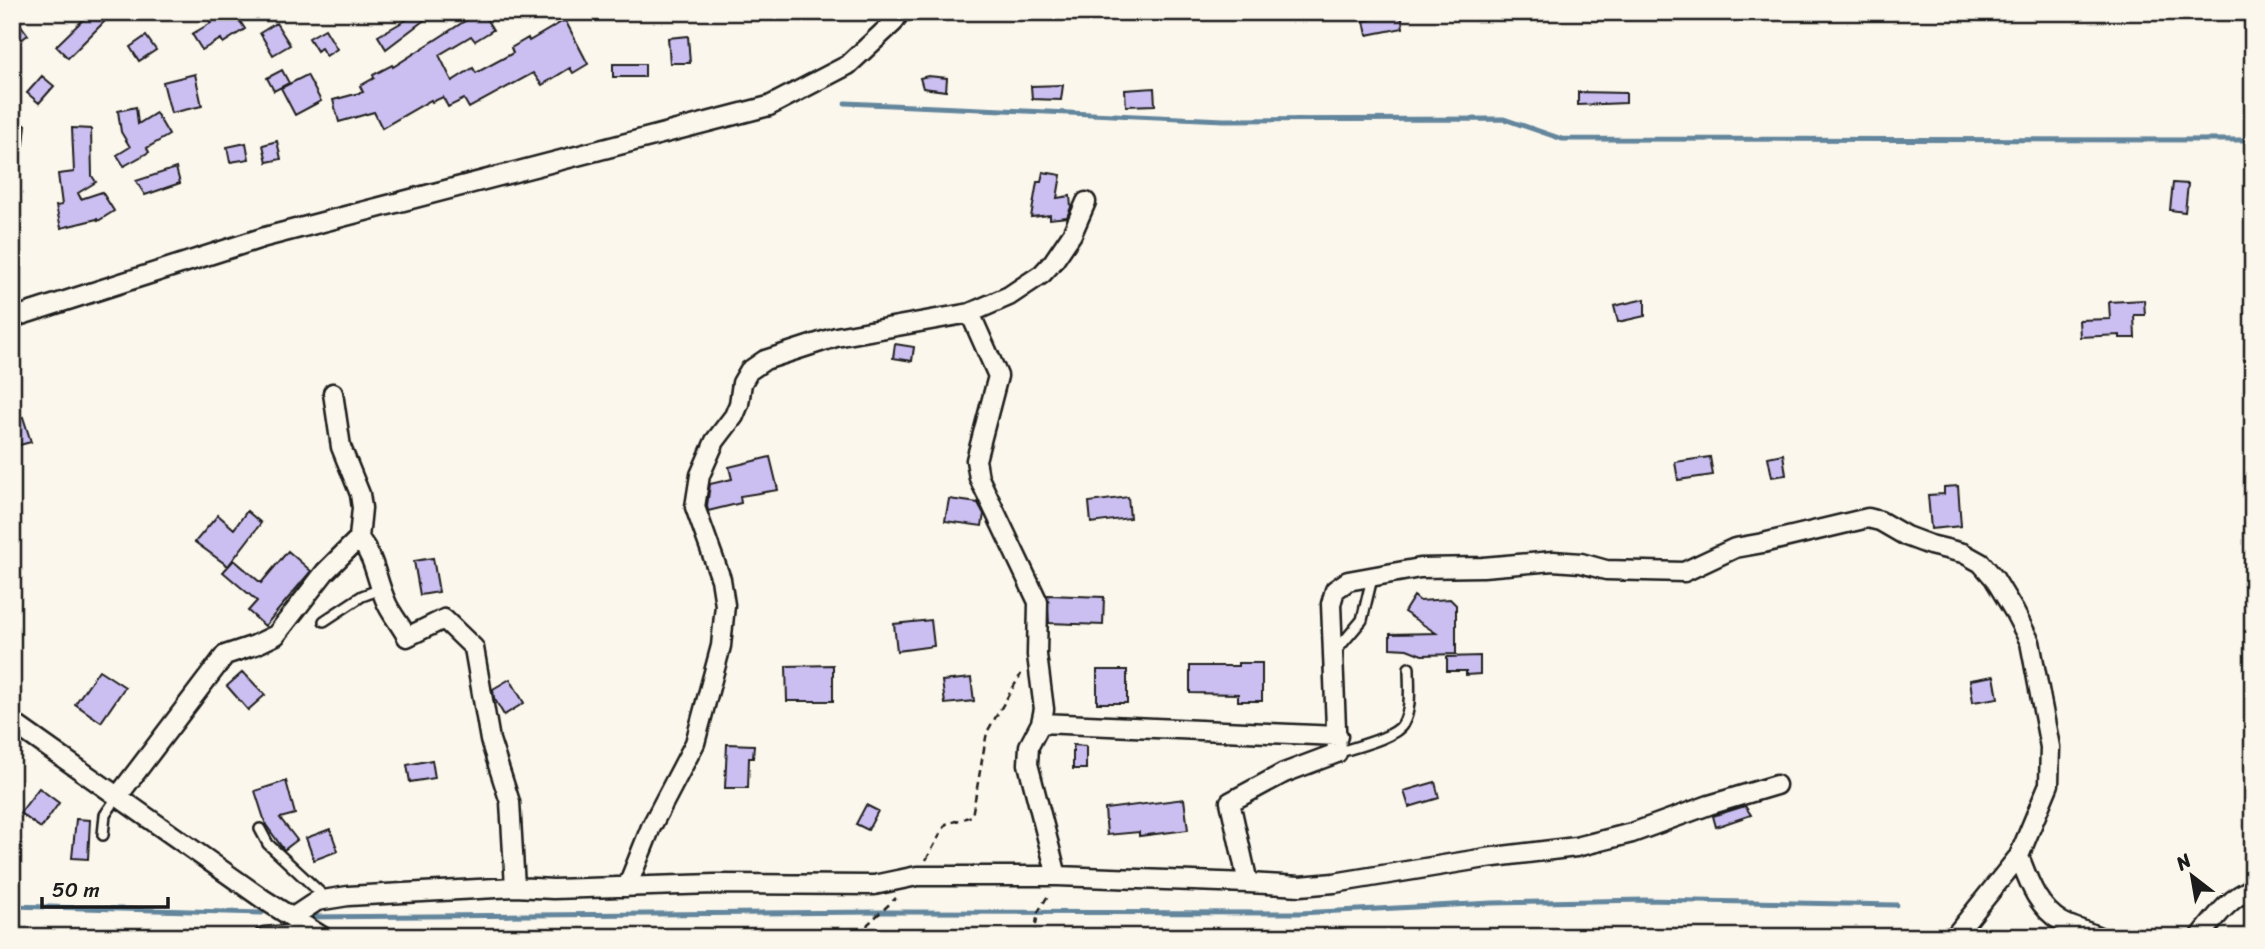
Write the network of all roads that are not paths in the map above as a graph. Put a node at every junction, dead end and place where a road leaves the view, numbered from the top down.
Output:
1 (900, 12) edge
2 (1086, 202) dead end
3 (970, 313) junction
4 (12, 318) edge
5 (333, 393) dead end
6 (359, 538) junction
7 (1372, 578) junction
8 (381, 589) junction
9 (324, 621) dead end
10 (1335, 652) junction
11 (1409, 668) dead end
12 (12, 722) edge
13 (1041, 723) junction
14 (1338, 744) junction
15 (1776, 785) dead end
16 (118, 796) junction
17 (260, 829) dead end
18 (103, 835) dead end
19 (2019, 856) junction
20 (1057, 876) junction
21 (1248, 883) junction
22 (515, 887) junction
23 (627, 887) junction
24 (2253, 888) edge
25 (326, 899) junction
26 (293, 917) junction
27 (319, 935) edge
28 (264, 937) edge
29 (1954, 937) edge
30 (2099, 937) edge
31 (2200, 937) edge

1 - 4 street
2 - 3 street
3 - 13 street
3 - 23 street
5 - 6 street
6 - 8 street
6 - 16 street
7 - 10 lane
7 - 10 street
7 - 19 street
8 - 9 lane
8 - 22 street
10 - 14 street
11 - 14 lane
12 - 16 street
13 - 14 street
13 - 20 street
14 - 21 street
15 - 21 street
16 - 18 lane
16 - 26 street
17 - 25 lane
19 - 29 street
19 - 30 street
20 - 21 street
20 - 23 street
22 - 23 street
22 - 25 street
24 - 31 street
25 - 26 street
26 - 27 street
27 - 28 street

